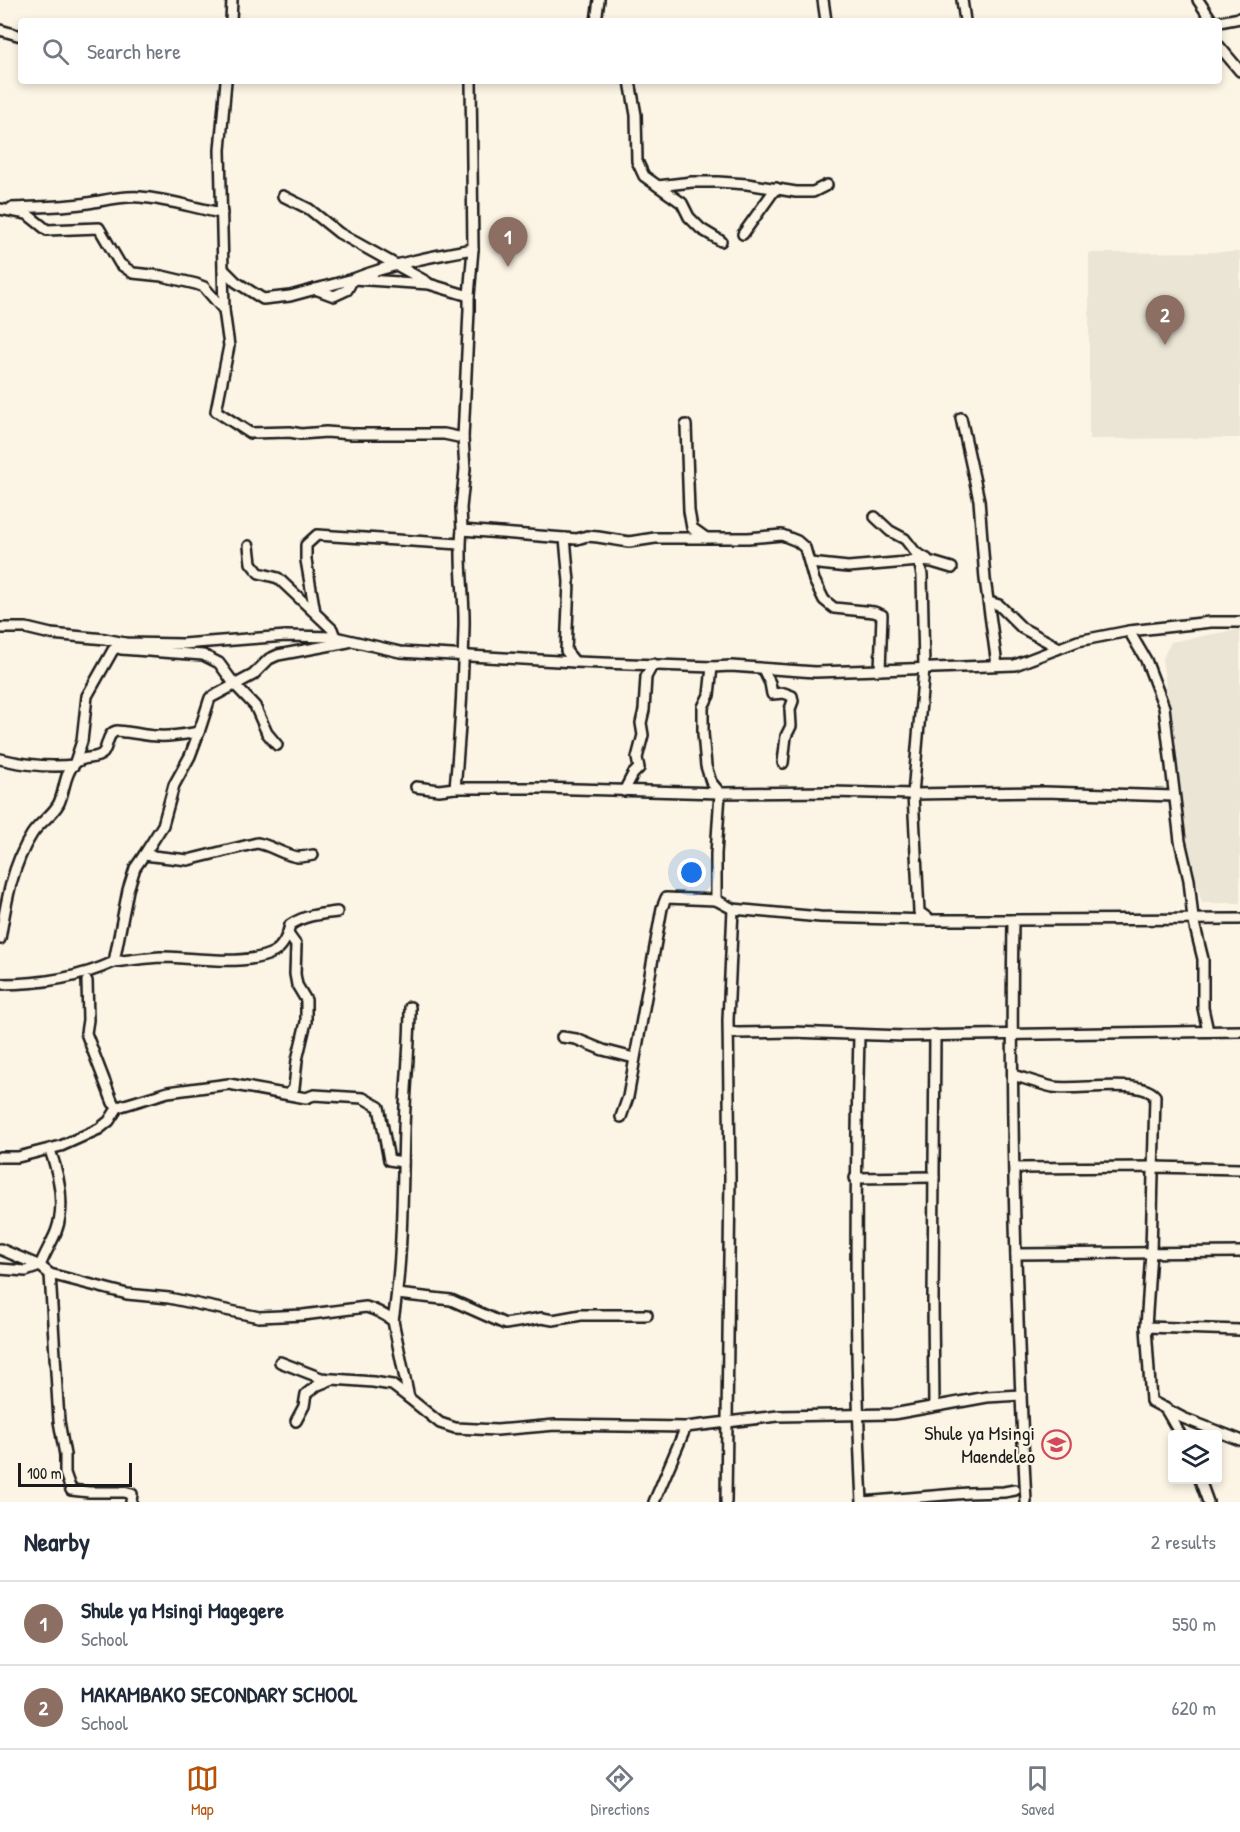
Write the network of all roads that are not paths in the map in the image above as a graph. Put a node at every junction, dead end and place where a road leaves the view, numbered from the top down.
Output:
1 (232, 0) edge
2 (599, 0) edge
3 (823, 0) edge
4 (962, 0) edge
5 (1198, 0) edge
6 (231, 18) edge
7 (596, 18) edge
8 (826, 18) edge
9 (965, 18) edge
10 (1210, 18) edge
11 (1240, 18) edge
12 (1222, 21) edge
13 (0, 30) edge
14 (18, 35) edge
15 (1222, 50) edge
16 (1240, 71) edge
17 (226, 84) edge
18 (471, 84) edge
19 (631, 84) edge
20 (827, 185) dead end
21 (658, 186) junction
22 (776, 188) junction
23 (283, 196) dead end
24 (222, 213) junction
25 (743, 234) dead end
26 (721, 241) dead end
27 (473, 249) junction
28 (396, 264) junction
29 (223, 269) junction
30 (353, 279) junction
31 (429, 284) junction
32 (469, 296) junction
33 (224, 310) junction
34 (961, 418) dead end
35 (686, 424) dead end
36 (463, 438) junction
37 (875, 517) dead end
38 (462, 530) junction
39 (565, 538) junction
40 (706, 538) junction
41 (460, 544) junction
42 (249, 546) dead end
43 (919, 561) junction
44 (810, 562) junction
45 (932, 562) junction
46 (952, 568) dead end
47 (989, 602) junction
48 (315, 612) junction
49 (1240, 622) edge
50 (0, 628) edge
51 (1129, 631) junction
52 (335, 637) junction
53 (353, 642) junction
54 (125, 643) junction
55 (1057, 649) junction
56 (113, 650) junction
57 (463, 654) junction
58 (574, 662) junction
59 (653, 664) junction
60 (996, 665) junction
61 (712, 667) junction
62 (924, 668) junction
63 (763, 669) junction
64 (880, 670) junction
65 (235, 685) junction
66 (200, 732) junction
67 (277, 745) dead end
68 (0, 759) edge
69 (783, 763) dead end
70 (74, 765) junction
71 (416, 787) dead end
72 (455, 788) junction
73 (624, 791) junction
74 (720, 794) junction
75 (913, 794) junction
76 (1174, 796) junction
77 (144, 855) junction
78 (313, 855) dead end
79 (716, 900) junction
80 (733, 909) junction
81 (338, 912) dead end
82 (1193, 919) junction
83 (1240, 919) edge
84 (930, 920) junction
85 (1013, 920) junction
86 (288, 934) junction
87 (0, 939) edge
88 (114, 963) junction
89 (87, 981) dead end
90 (0, 984) edge
91 (410, 1007) dead end
92 (1208, 1031) junction
93 (1240, 1031) edge
94 (729, 1032) junction
95 (1011, 1033) junction
96 (859, 1035) junction
97 (935, 1035) junction
98 (562, 1037) dead end
99 (634, 1058) junction
100 (1013, 1075) junction
101 (289, 1094) junction
102 (118, 1107) junction
103 (621, 1117) dead end
104 (50, 1150) junction
105 (0, 1157) edge
106 (403, 1162) junction
107 (1154, 1167) junction
108 (1014, 1168) junction
109 (1240, 1169) edge
110 (934, 1177) junction
111 (855, 1178) junction
112 (0, 1249) edge
113 (1151, 1252) junction
114 (1240, 1252) edge
115 (1016, 1254) junction
116 (40, 1266) junction
117 (0, 1269) edge
118 (50, 1274) junction
119 (397, 1294) junction
120 (647, 1315) dead end
121 (393, 1322) junction
122 (1146, 1327) junction
123 (1240, 1330) edge
124 (280, 1362) dead end
125 (333, 1379) junction
126 (1021, 1395) junction
127 (409, 1398) junction
128 (934, 1406) junction
129 (1165, 1408) junction
130 (857, 1415) junction
131 (296, 1421) dead end
132 (727, 1422) junction
133 (686, 1427) junction
134 (1178, 1430) edge
135 (1240, 1440) edge
136 (1202, 1484) edge
137 (1015, 1490) dead end
138 (131, 1502) edge
139 (654, 1502) edge
140 (726, 1502) edge
141 (862, 1502) edge
142 (1026, 1502) edge
143 (1209, 1502) edge

1 - 6 street
2 - 7 street
3 - 8 street
4 - 9 street
5 - 10 street
11 - 12 street
13 - 14 street
15 - 16 street
17 - 24 street
18 - 27 street
19 - 21 street
20 - 22 street
21 - 22 street
21 - 26 street
22 - 25 street
23 - 28 street
24 - 29 street
24 - 33 street
27 - 28 street
27 - 32 street
28 - 30 street
28 - 31 street
29 - 30 street
29 - 33 street
30 - 31 street
31 - 32 street
32 - 36 street
33 - 36 street
34 - 47 street
35 - 40 street
36 - 38 street
37 - 45 street
38 - 39 street
38 - 41 street
39 - 40 street
39 - 58 street
40 - 44 street
41 - 48 street
41 - 57 street
42 - 48 street
43 - 44 street
43 - 45 street
43 - 62 street
44 - 64 street
45 - 46 street
47 - 55 street
47 - 60 street
48 - 52 street
49 - 51 street
50 - 54 street
51 - 55 street
51 - 76 street
52 - 53 street
52 - 54 street
53 - 57 street
53 - 65 street
54 - 56 street
55 - 60 street
56 - 65 street
56 - 70 street
57 - 58 street
57 - 72 street
58 - 59 street
59 - 61 street
59 - 73 street
60 - 62 street
61 - 63 street
61 - 74 street
62 - 64 street
62 - 75 street
63 - 64 street
63 - 69 street
65 - 66 street
65 - 67 street
66 - 70 street
66 - 77 street
68 - 70 street
70 - 87 street
71 - 72 street
72 - 73 street
73 - 74 street
74 - 75 street
74 - 79 street
75 - 76 street
75 - 84 street
76 - 82 street
77 - 78 street
77 - 88 street
79 - 80 street
79 - 99 street
80 - 84 street
80 - 94 street
81 - 86 street
82 - 83 street
82 - 85 street
82 - 92 street
84 - 85 street
85 - 95 street
86 - 88 street
86 - 101 street
88 - 90 street
89 - 102 street
91 - 106 street
92 - 93 street
92 - 95 street
94 - 96 street
94 - 132 street
95 - 97 street
95 - 100 street
96 - 97 street
96 - 111 street
97 - 110 street
98 - 99 street
99 - 103 street
100 - 107 street
100 - 108 street
101 - 102 street
101 - 106 street
102 - 104 street
104 - 105 street
104 - 116 street
106 - 119 street
107 - 108 street
107 - 109 street
107 - 113 street
108 - 115 street
110 - 111 street
110 - 128 street
111 - 130 street
112 - 116 street
113 - 114 street
113 - 115 street
113 - 122 street
115 - 126 street
116 - 117 street
116 - 118 street
118 - 121 street
118 - 138 street
119 - 120 street
119 - 121 street
121 - 127 street
122 - 123 street
122 - 129 street
124 - 125 street
125 - 127 street
125 - 131 street
126 - 128 street
126 - 142 street
127 - 133 street
128 - 130 street
129 - 134 street
129 - 135 street
130 - 132 street
130 - 141 street
132 - 133 street
132 - 140 street
133 - 139 street
136 - 143 street
137 - 141 street

